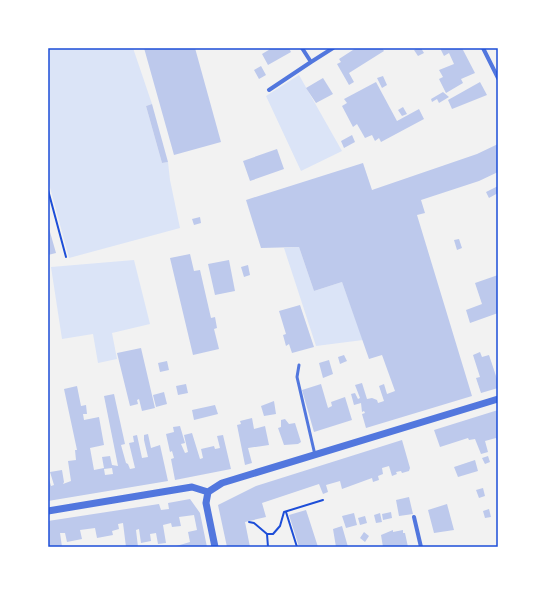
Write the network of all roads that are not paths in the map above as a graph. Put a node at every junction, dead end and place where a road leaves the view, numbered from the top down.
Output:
1 (302, 48) edge
2 (333, 48) edge
3 (483, 48) edge
4 (311, 62) junction
5 (498, 78) edge
6 (269, 90) dead end
7 (299, 365) dead end
8 (498, 398) edge
9 (315, 455) junction
10 (208, 492) junction
11 (48, 510) edge
12 (414, 517) dead end
13 (216, 547) edge
14 (421, 547) edge

1 - 4 street
2 - 4 street
3 - 5 street
4 - 6 street
7 - 9 lane
8 - 9 street
9 - 10 street
10 - 11 street
10 - 13 street
12 - 14 street

